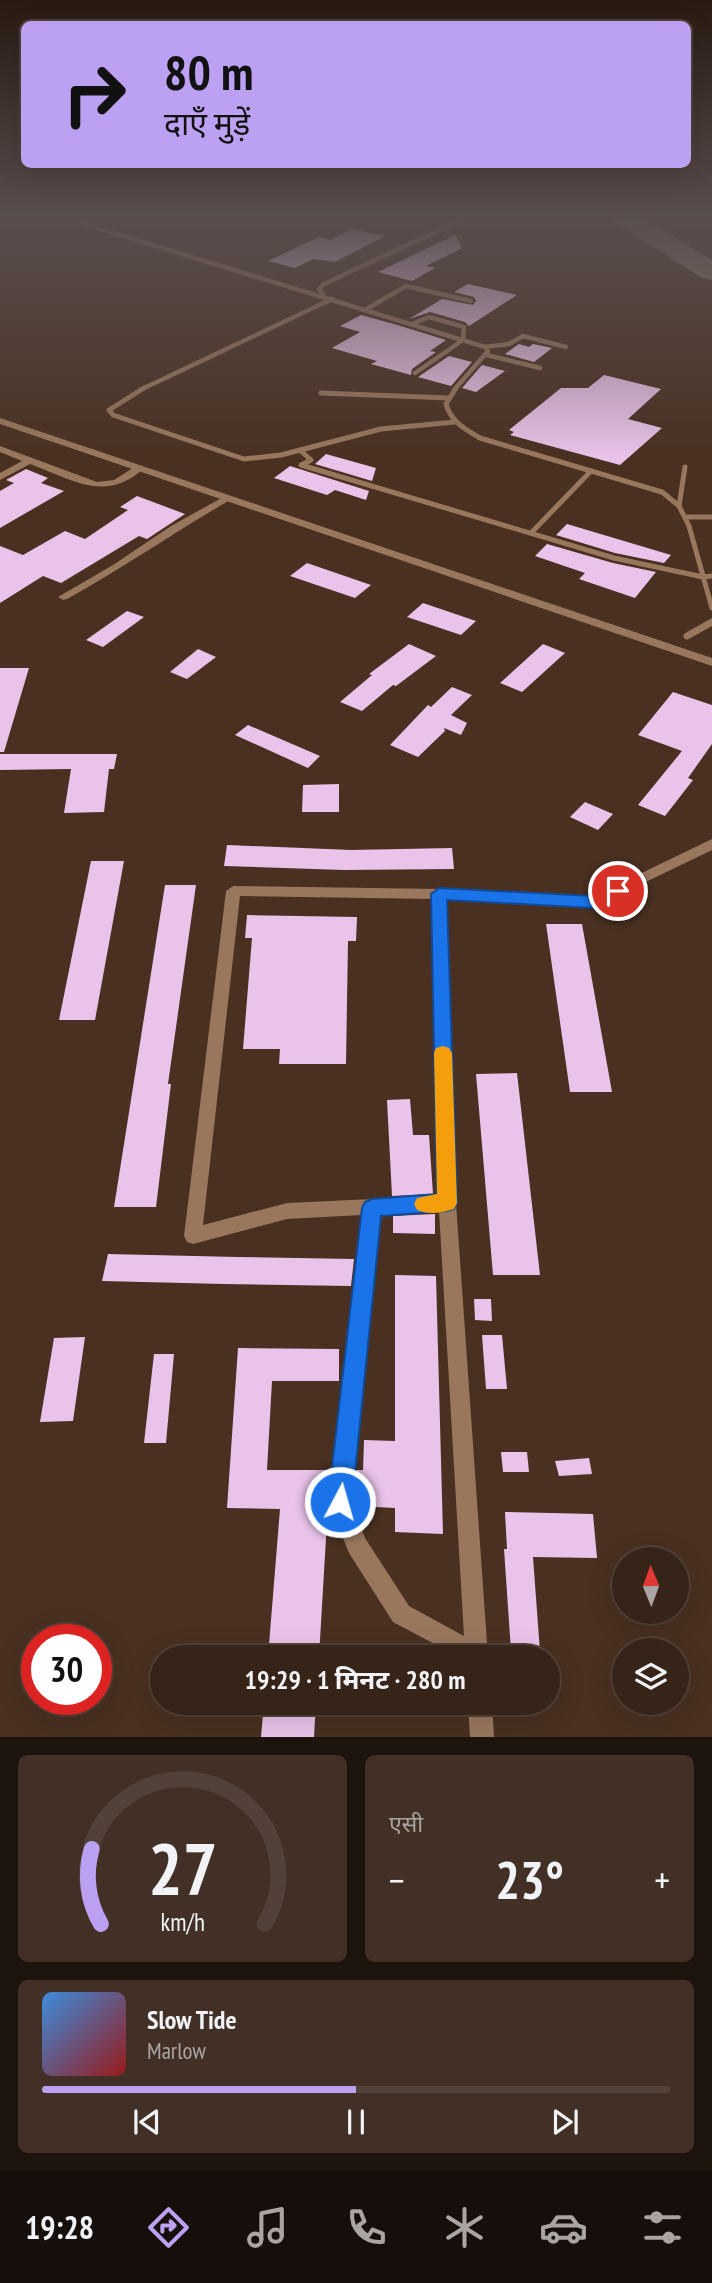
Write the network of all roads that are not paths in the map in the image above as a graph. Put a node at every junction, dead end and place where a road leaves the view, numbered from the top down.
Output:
1 (324, 296) edge
2 (389, 296) edge
3 (450, 296) edge
4 (332, 299) junction
5 (471, 301) dead end
6 (365, 310) junction
7 (411, 324) junction
8 (463, 340) junction
9 (485, 347) junction
10 (566, 347) dead end
11 (486, 355) junction
12 (540, 368) dead end
13 (415, 373) dead end
14 (321, 393) dead end
15 (449, 398) junction
16 (0, 421) edge
17 (455, 422) junction
18 (0, 449) edge
19 (300, 450) junction
20 (28, 461) junction
21 (685, 467) dead end
22 (139, 468) junction
23 (592, 471) junction
24 (0, 477) edge
25 (227, 498) junction
26 (679, 506) junction
27 (685, 517) junction
28 (712, 517) edge
29 (531, 533) junction
30 (712, 576) edge
31 (703, 577) junction
32 (710, 594) edge
33 (63, 597) dead end
34 (712, 608) edge
35 (712, 623) edge
36 (687, 636) dead end
37 (712, 662) edge
38 (712, 844) edge
39 (439, 894) junction
40 (447, 1203) junction
41 (372, 1208) junction
42 (457, 1645) edge
43 (476, 1645) edge
44 (481, 1715) edge
45 (482, 1737) edge

1 - 4 lane
2 - 6 lane
3 - 5 lane
4 - 6 lane
4 - 19 lane
6 - 7 lane
7 - 8 lane
7 - 8 lane
8 - 9 lane
8 - 13 lane
9 - 10 lane
9 - 11 lane
11 - 12 lane
11 - 15 lane
14 - 15 lane
15 - 17 lane
16 - 22 street
17 - 19 lane
17 - 23 lane
18 - 20 street
19 - 29 lane
20 - 22 street
20 - 24 street
21 - 26 lane
22 - 25 street
23 - 26 lane
23 - 29 lane
25 - 33 street
25 - 37 street
26 - 27 lane
27 - 28 lane
27 - 31 lane
29 - 31 lane
30 - 31 lane
31 - 32 lane
32 - 34 lane
35 - 36 lane
38 - 39 street
39 - 40 street
39 - 41 street
40 - 41 street
40 - 43 street
41 - 42 street
44 - 45 street

